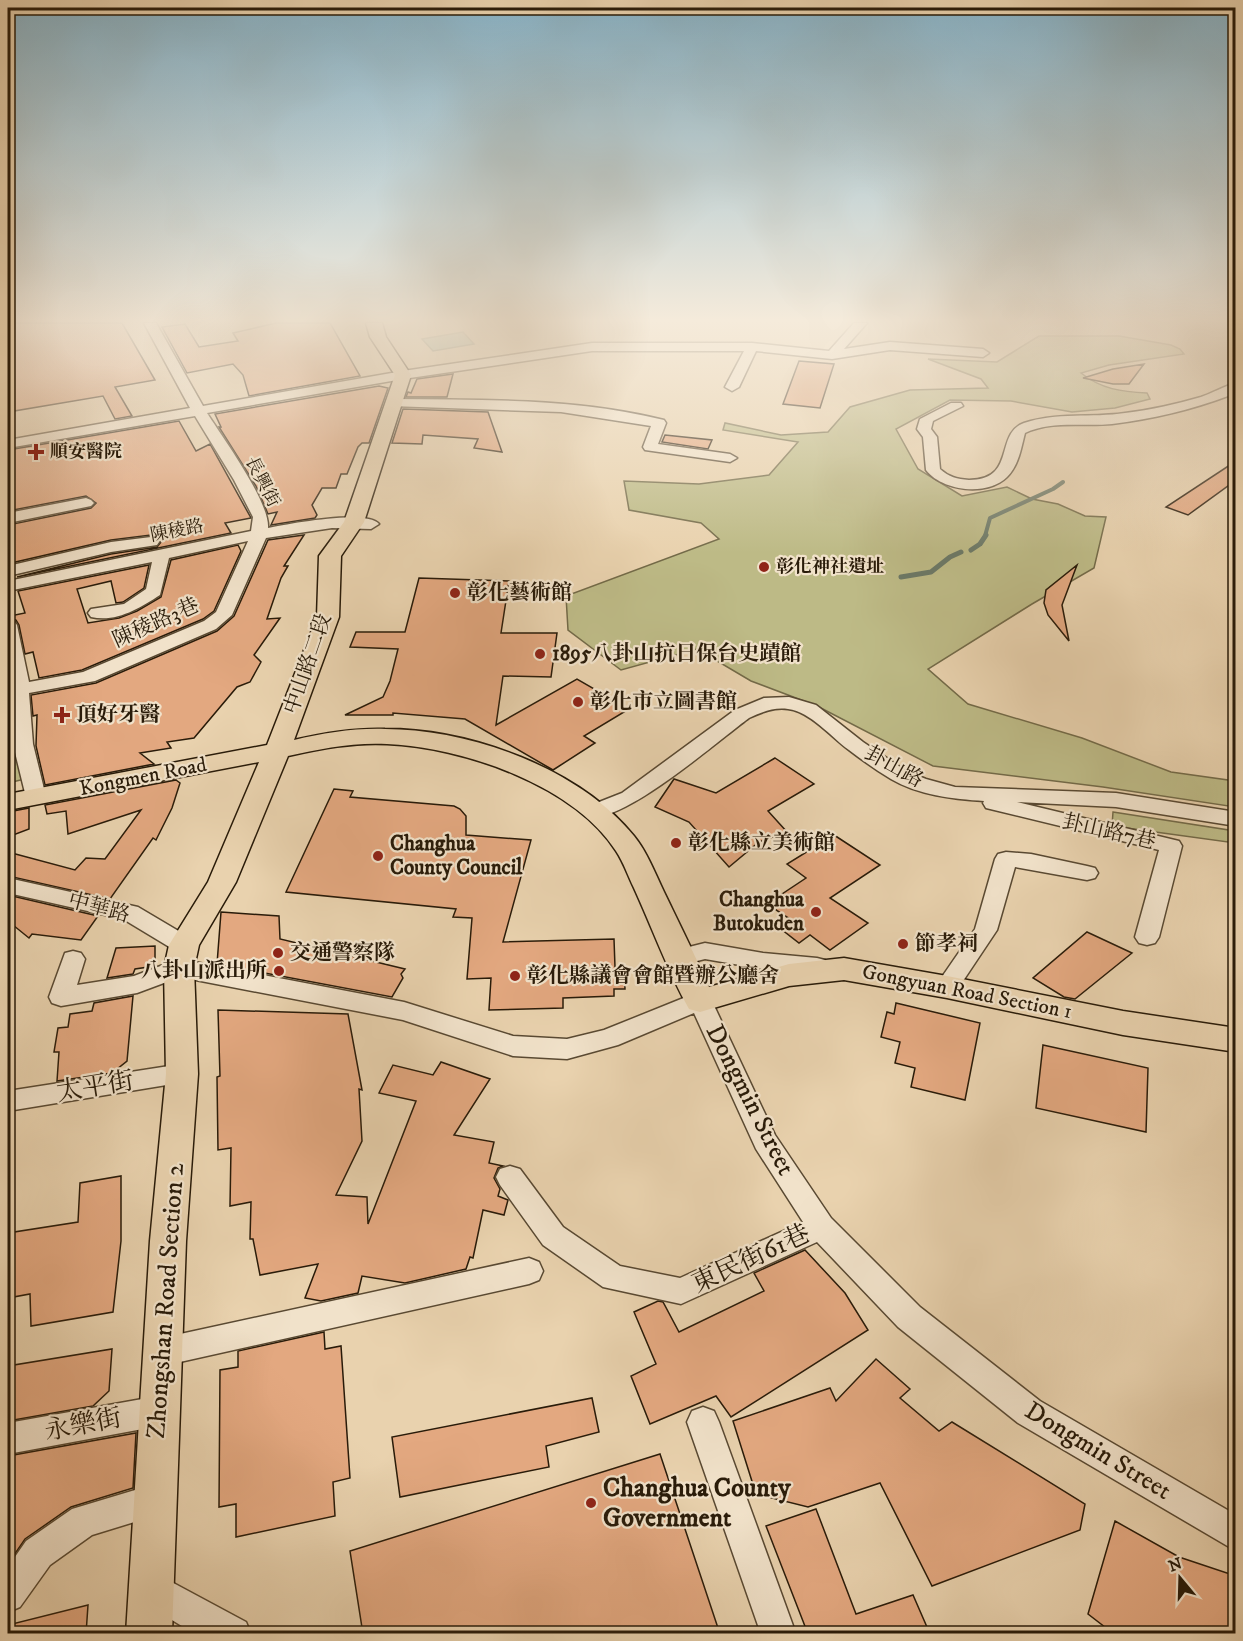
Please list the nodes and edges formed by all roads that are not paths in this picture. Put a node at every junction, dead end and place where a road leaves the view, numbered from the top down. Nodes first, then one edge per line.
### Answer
1 (193, 400) edge
2 (264, 400) edge
3 (397, 400) edge
4 (1198, 400) edge
5 (396, 403) junction
6 (957, 406) dead end
7 (199, 411) junction
8 (8, 444) edge
9 (729, 458) dead end
10 (87, 503) dead end
11 (8, 518) edge
12 (363, 523) junction
13 (259, 535) junction
14 (156, 548) junction
15 (8, 572) edge
16 (8, 586) edge
17 (97, 613) dead end
18 (8, 625) edge
19 (20, 689) junction
20 (278, 751) junction
21 (955, 793) junction
22 (36, 797) junction
23 (8, 802) edge
24 (596, 811) junction
25 (1236, 819) edge
26 (1087, 873) dead end
27 (8, 886) edge
28 (1147, 937) dead end
29 (181, 957) junction
30 (681, 957) junction
31 (73, 959) dead end
32 (844, 969) junction
33 (947, 987) junction
34 (700, 1001) junction
35 (1236, 1040) edge
36 (182, 1074) junction
37 (8, 1101) edge
38 (510, 1177) dead end
39 (820, 1227) junction
40 (529, 1271) dead end
41 (162, 1352) junction
42 (159, 1411) junction
43 (703, 1422) dead end
44 (8, 1439) edge
45 (155, 1500) junction
46 (1236, 1534) edge
47 (151, 1588) junction
48 (8, 1594) edge
49 (149, 1634) edge
50 (234, 1634) edge
51 (779, 1634) edge

1 - 7 street, 長興街
2 - 7 street
3 - 5 main road, 中山路二段
4 - 6 street
5 - 9 street
5 - 12 main road, 中山路二段
7 - 8 street
7 - 13 street, 長興街
10 - 11 street
12 - 13 street, 陳稜路
12 - 20 main road, 中山路二段
13 - 14 street, 陳稜路
13 - 19 street, 陳稜路3巷
14 - 15 street
14 - 16 street, 陳稜路
14 - 17 street
18 - 19 street
19 - 22 street
20 - 22 main road, Kongmen Road
20 - 24 main road, Dongmin Street
20 - 29 main road, 中山路二段
21 - 24 street, 卦山路
21 - 25 street, 卦山路
21 - 28 street, 卦山路7巷
22 - 23 main road, Kongmen Road
24 - 30 main road, Dongmin Street
26 - 33 street
27 - 29 street, 中華路
29 - 31 street
29 - 34 street
29 - 36 main road, Zhongshan Road Section 2
30 - 32 street
30 - 34 main road, Dongmin Street
32 - 33 main road, Gongyuan Road Section 1
32 - 34 main road, Gongyuan Road Section 1
33 - 35 main road, Gongyuan Road Section 1
34 - 39 street, Dongmin Street
36 - 37 street, 太平街
36 - 41 main road, Zhongshan Road Section 2
38 - 39 street, 東民街61巷
39 - 46 street, Dongmin Street
40 - 41 street
41 - 42 main road, Zhongshan Road Section 2
42 - 44 street, 永樂街
42 - 45 main road, Zhongshan Road Section 2
43 - 51 street
45 - 47 main road, Zhongshan Road Section 2
45 - 48 street
47 - 49 main road, Zhongshan Road Section 2
47 - 50 street

